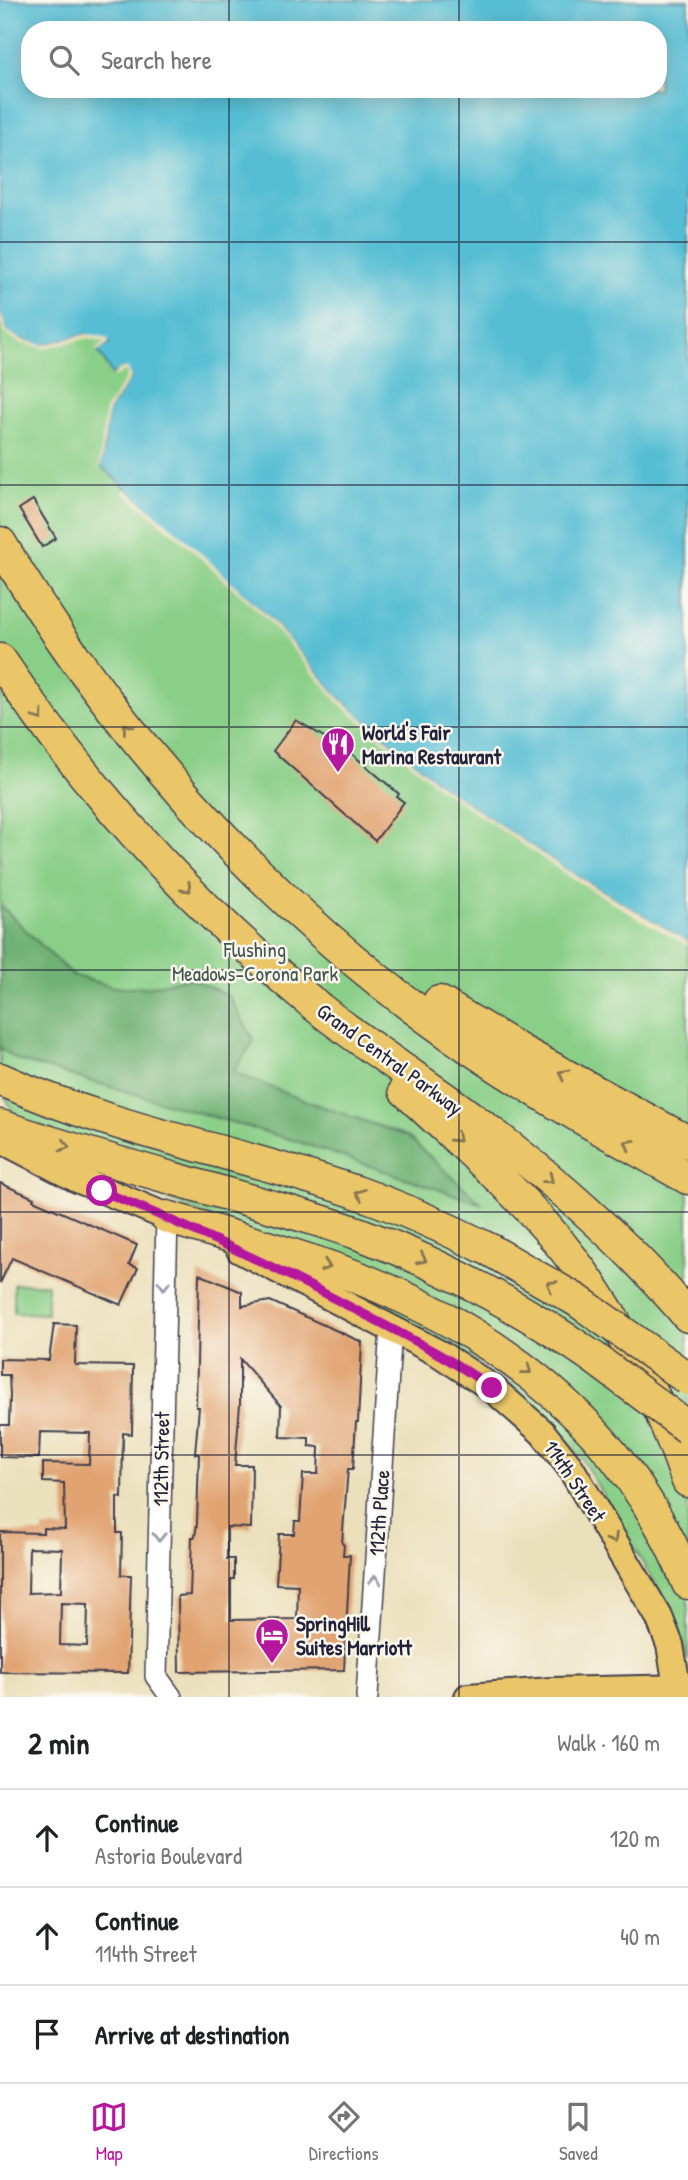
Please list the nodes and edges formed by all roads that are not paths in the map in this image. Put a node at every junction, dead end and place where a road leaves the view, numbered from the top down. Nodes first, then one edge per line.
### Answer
1 (0, 543) edge
2 (0, 660) edge
3 (171, 780) junction
4 (317, 1007) junction
5 (0, 1079) edge
6 (0, 1126) edge
7 (0, 1139) edge
8 (688, 1142) edge
9 (688, 1178) edge
10 (167, 1217) junction
11 (688, 1316) edge
12 (391, 1328) junction
13 (688, 1379) edge
14 (688, 1428) edge
15 (688, 1480) edge
16 (688, 1584) edge
17 (681, 1691) edge
18 (171, 1697) edge
19 (367, 1697) edge
20 (468, 1697) edge

3 -> 1 highway
2 -> 4 highway, Grand Central Parkway
8 -> 3 highway
9 -> 3 highway
4 -> 11 highway, Grand Central Parkway
4 -> 15 highway
13 -> 5 highway, bridge
6 -> 14 highway, bridge
7 - 10 main road, 114th Street
10 - 12 main road, 114th Street
10 -> 16 highway
10 -> 18 street, 112th Street
12 -> 17 main road, 114th Street
19 -> 12 street, 112th Place
17 - 20 main road

